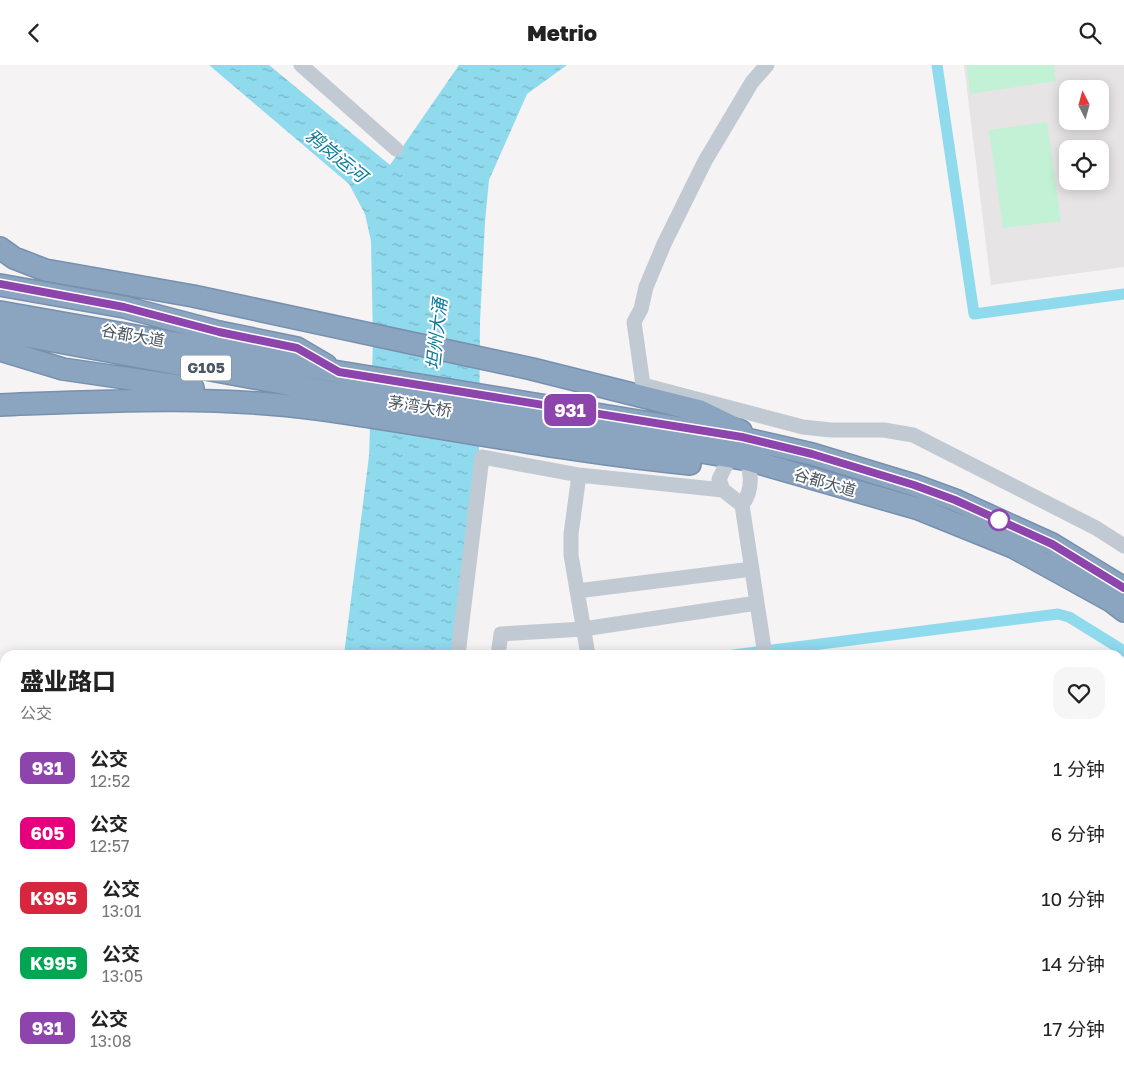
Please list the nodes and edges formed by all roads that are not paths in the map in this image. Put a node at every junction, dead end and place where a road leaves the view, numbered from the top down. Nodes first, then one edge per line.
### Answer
1 (301, 65) edge
2 (767, 65) edge
3 (396, 149) dead end
4 (0, 248) edge
5 (0, 285) edge
6 (0, 291) edge
7 (32, 291) junction
8 (0, 312) edge
9 (0, 331) edge
10 (76, 334) junction
11 (0, 350) edge
12 (31, 359) junction
13 (0, 367) edge
14 (339, 372) junction
15 (336, 393) junction
16 (0, 405) edge
17 (505, 409) junction
18 (742, 437) junction
19 (768, 444) junction
20 (732, 457) junction
21 (579, 475) junction
22 (723, 490) junction
23 (742, 505) junction
24 (1124, 545) edge
25 (752, 569) junction
26 (1124, 588) edge
27 (577, 591) junction
28 (757, 603) junction
29 (1124, 611) edge
30 (583, 629) junction
31 (459, 650) edge
32 (499, 650) edge
33 (587, 650) edge
34 (764, 650) edge

1 - 3 street
2 - 24 street
4 - 19 highway
5 - 7 highway
6 - 7 highway
7 - 14 highway
8 - 10 highway, G105
9 - 10 highway, G105
10 - 14 highway, 谷都大道 / G105
10 - 15 highway, 谷都大道 / G105
11 - 12 highway
12 - 13 highway
12 - 15 highway
14 - 17 highway, 茅湾大桥 / G105
15 - 17 highway, 茅湾大桥 / G105
16 - 20 highway
17 - 18 highway, 谷都大道 / G105
17 - 20 highway, 谷都大道 / G105
18 - 19 highway, 谷都大道 / G105
18 - 20 street
19 - 26 highway, 谷都大道 / G105
20 - 22 street
20 - 23 street
20 - 29 highway, 谷都大道 / G105
21 - 22 street
21 - 27 street
21 - 31 street
22 - 23 street
23 - 25 street
25 - 27 street
25 - 28 street
27 - 30 street
28 - 30 street
28 - 34 street
30 - 32 street
30 - 33 street

